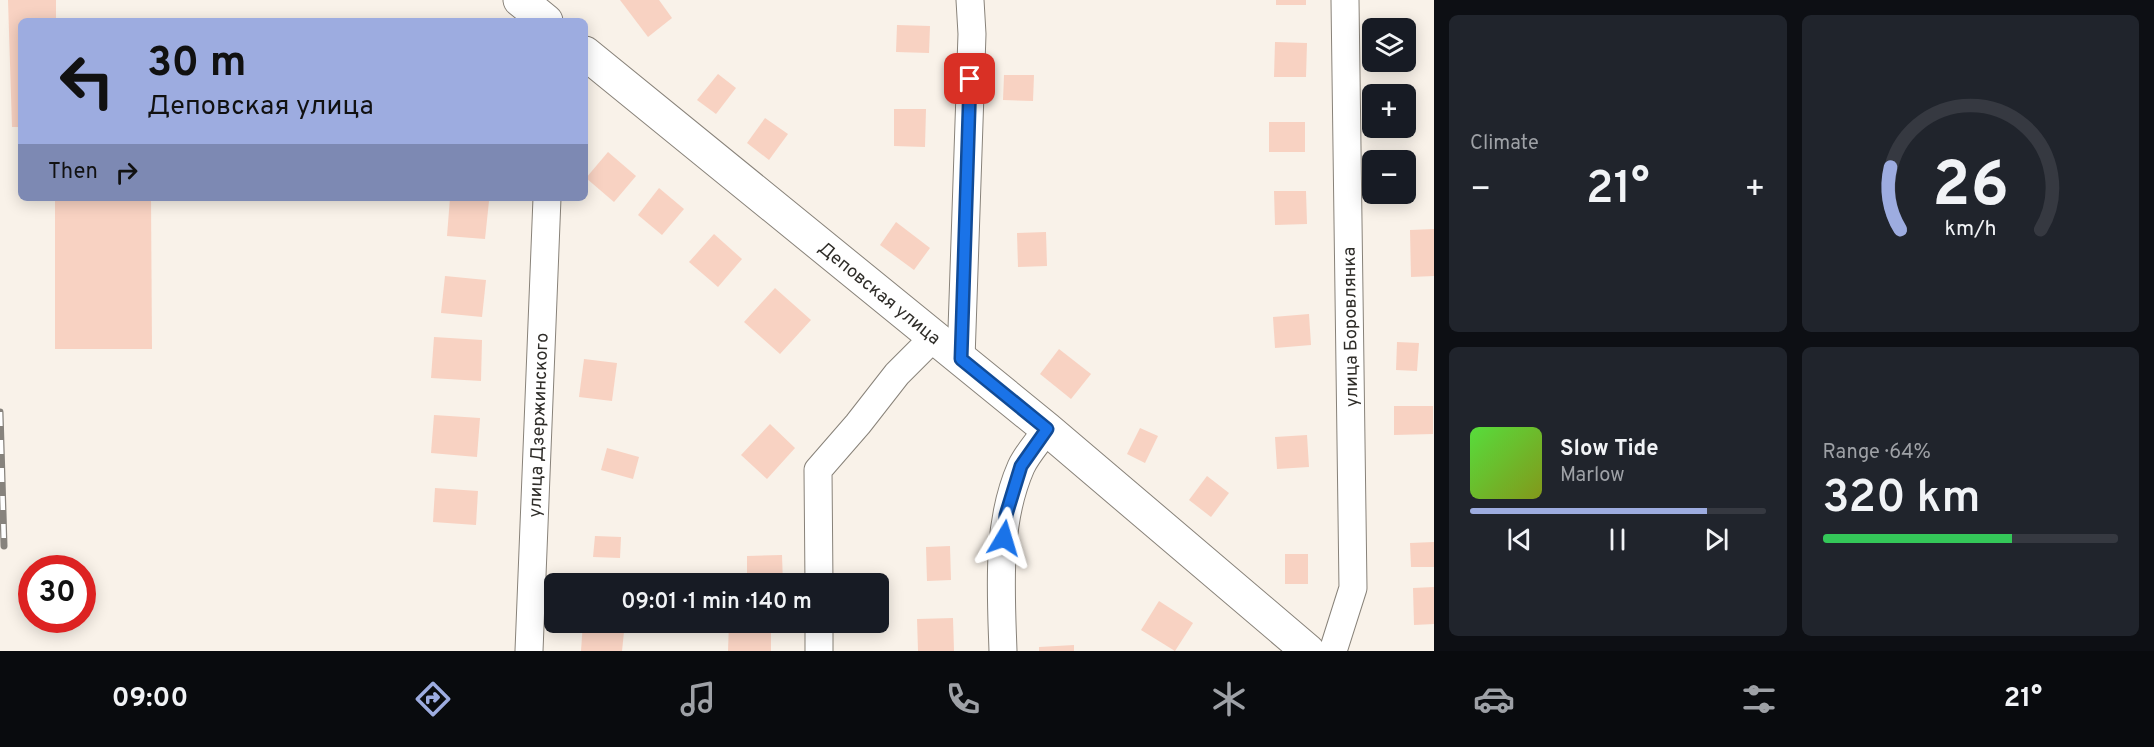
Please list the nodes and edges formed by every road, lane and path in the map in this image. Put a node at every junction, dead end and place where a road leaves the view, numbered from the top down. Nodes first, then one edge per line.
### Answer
1 (520, 0) edge
2 (550, 0) edge
3 (970, 0) edge
4 (1345, 0) edge
5 (542, 18) edge
6 (553, 18) edge
7 (588, 55) edge
8 (547, 201) edge
9 (934, 337) junction
10 (961, 359) junction
11 (1047, 429) junction
12 (819, 573) edge
13 (819, 633) edge
14 (529, 651) edge
15 (819, 651) edge
16 (1003, 651) edge
17 (1308, 651) edge
18 (1333, 651) edge

1 - 5 street
2 - 6 street
3 - 10 street
4 - 18 street, улица Боровлянка
7 - 9 street, Деповская улица
8 - 14 street, улица Дзержинского
9 - 10 street, Деповская улица
9 - 12 street
10 - 11 street, Деповская улица
11 - 16 street
11 - 17 street, Деповская улица
13 - 15 street

